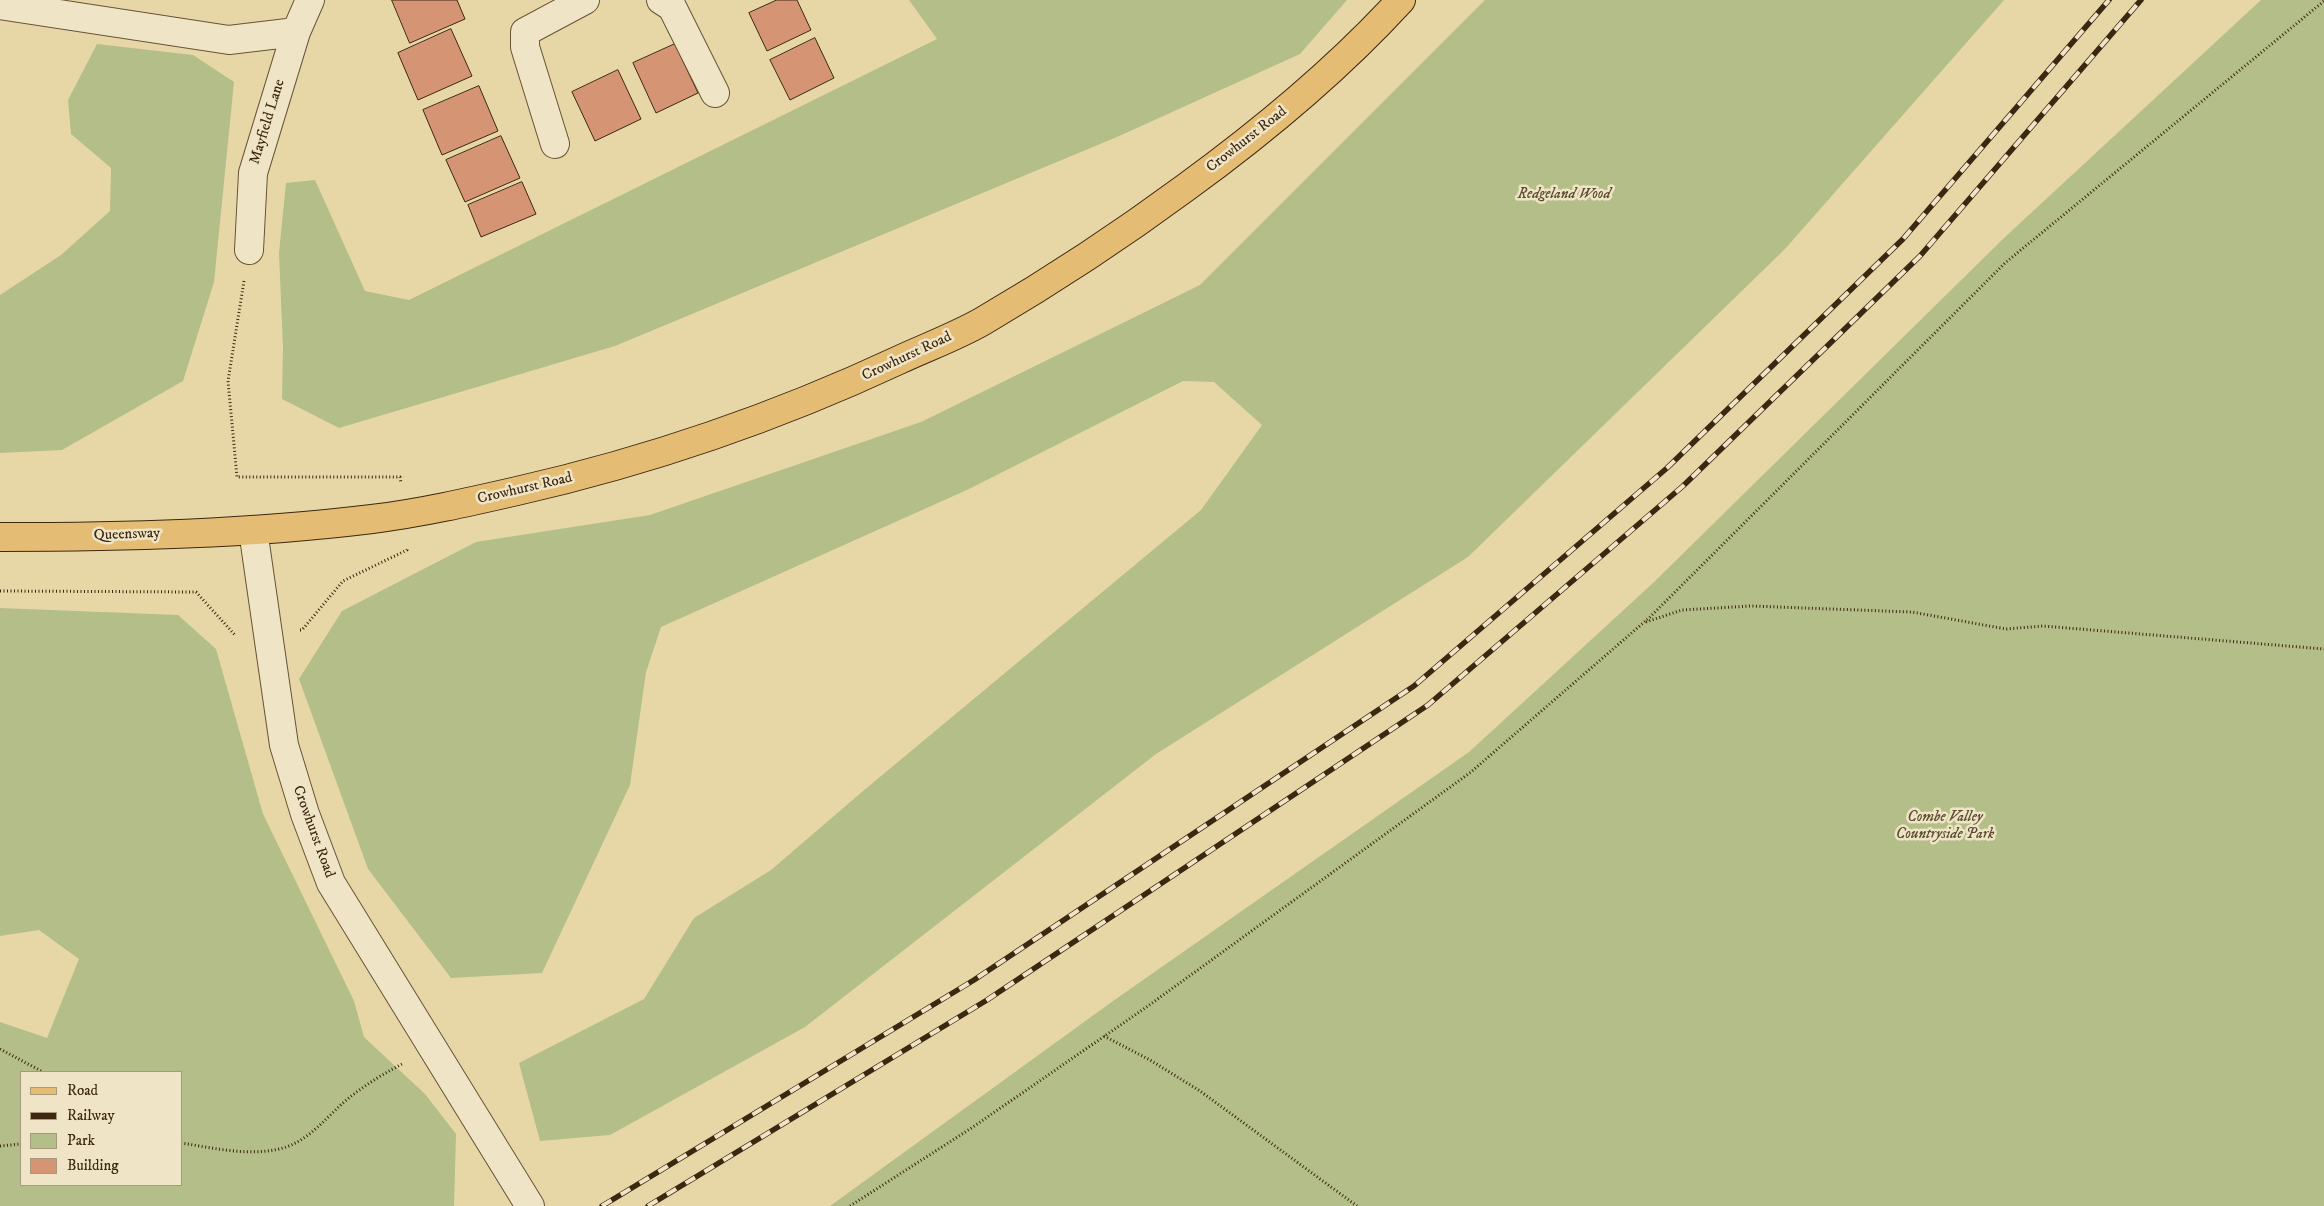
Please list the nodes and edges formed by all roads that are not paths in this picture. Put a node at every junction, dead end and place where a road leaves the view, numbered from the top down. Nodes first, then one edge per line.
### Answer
1 (310, 0) edge
2 (585, 0) edge
3 (661, 0) edge
4 (1401, 0) edge
5 (0, 5) edge
6 (296, 32) junction
7 (715, 93) dead end
8 (555, 144) dead end
9 (249, 250) dead end
10 (253, 530) junction
11 (0, 537) edge
12 (530, 1206) edge

1 - 6 street, Mayfield Lane
2 - 8 street
3 - 7 street
4 - 10 main road, Crowhurst Road
5 - 6 street
6 - 9 street, Mayfield Lane
10 - 11 main road, Queensway
10 - 12 street, Crowhurst Road

